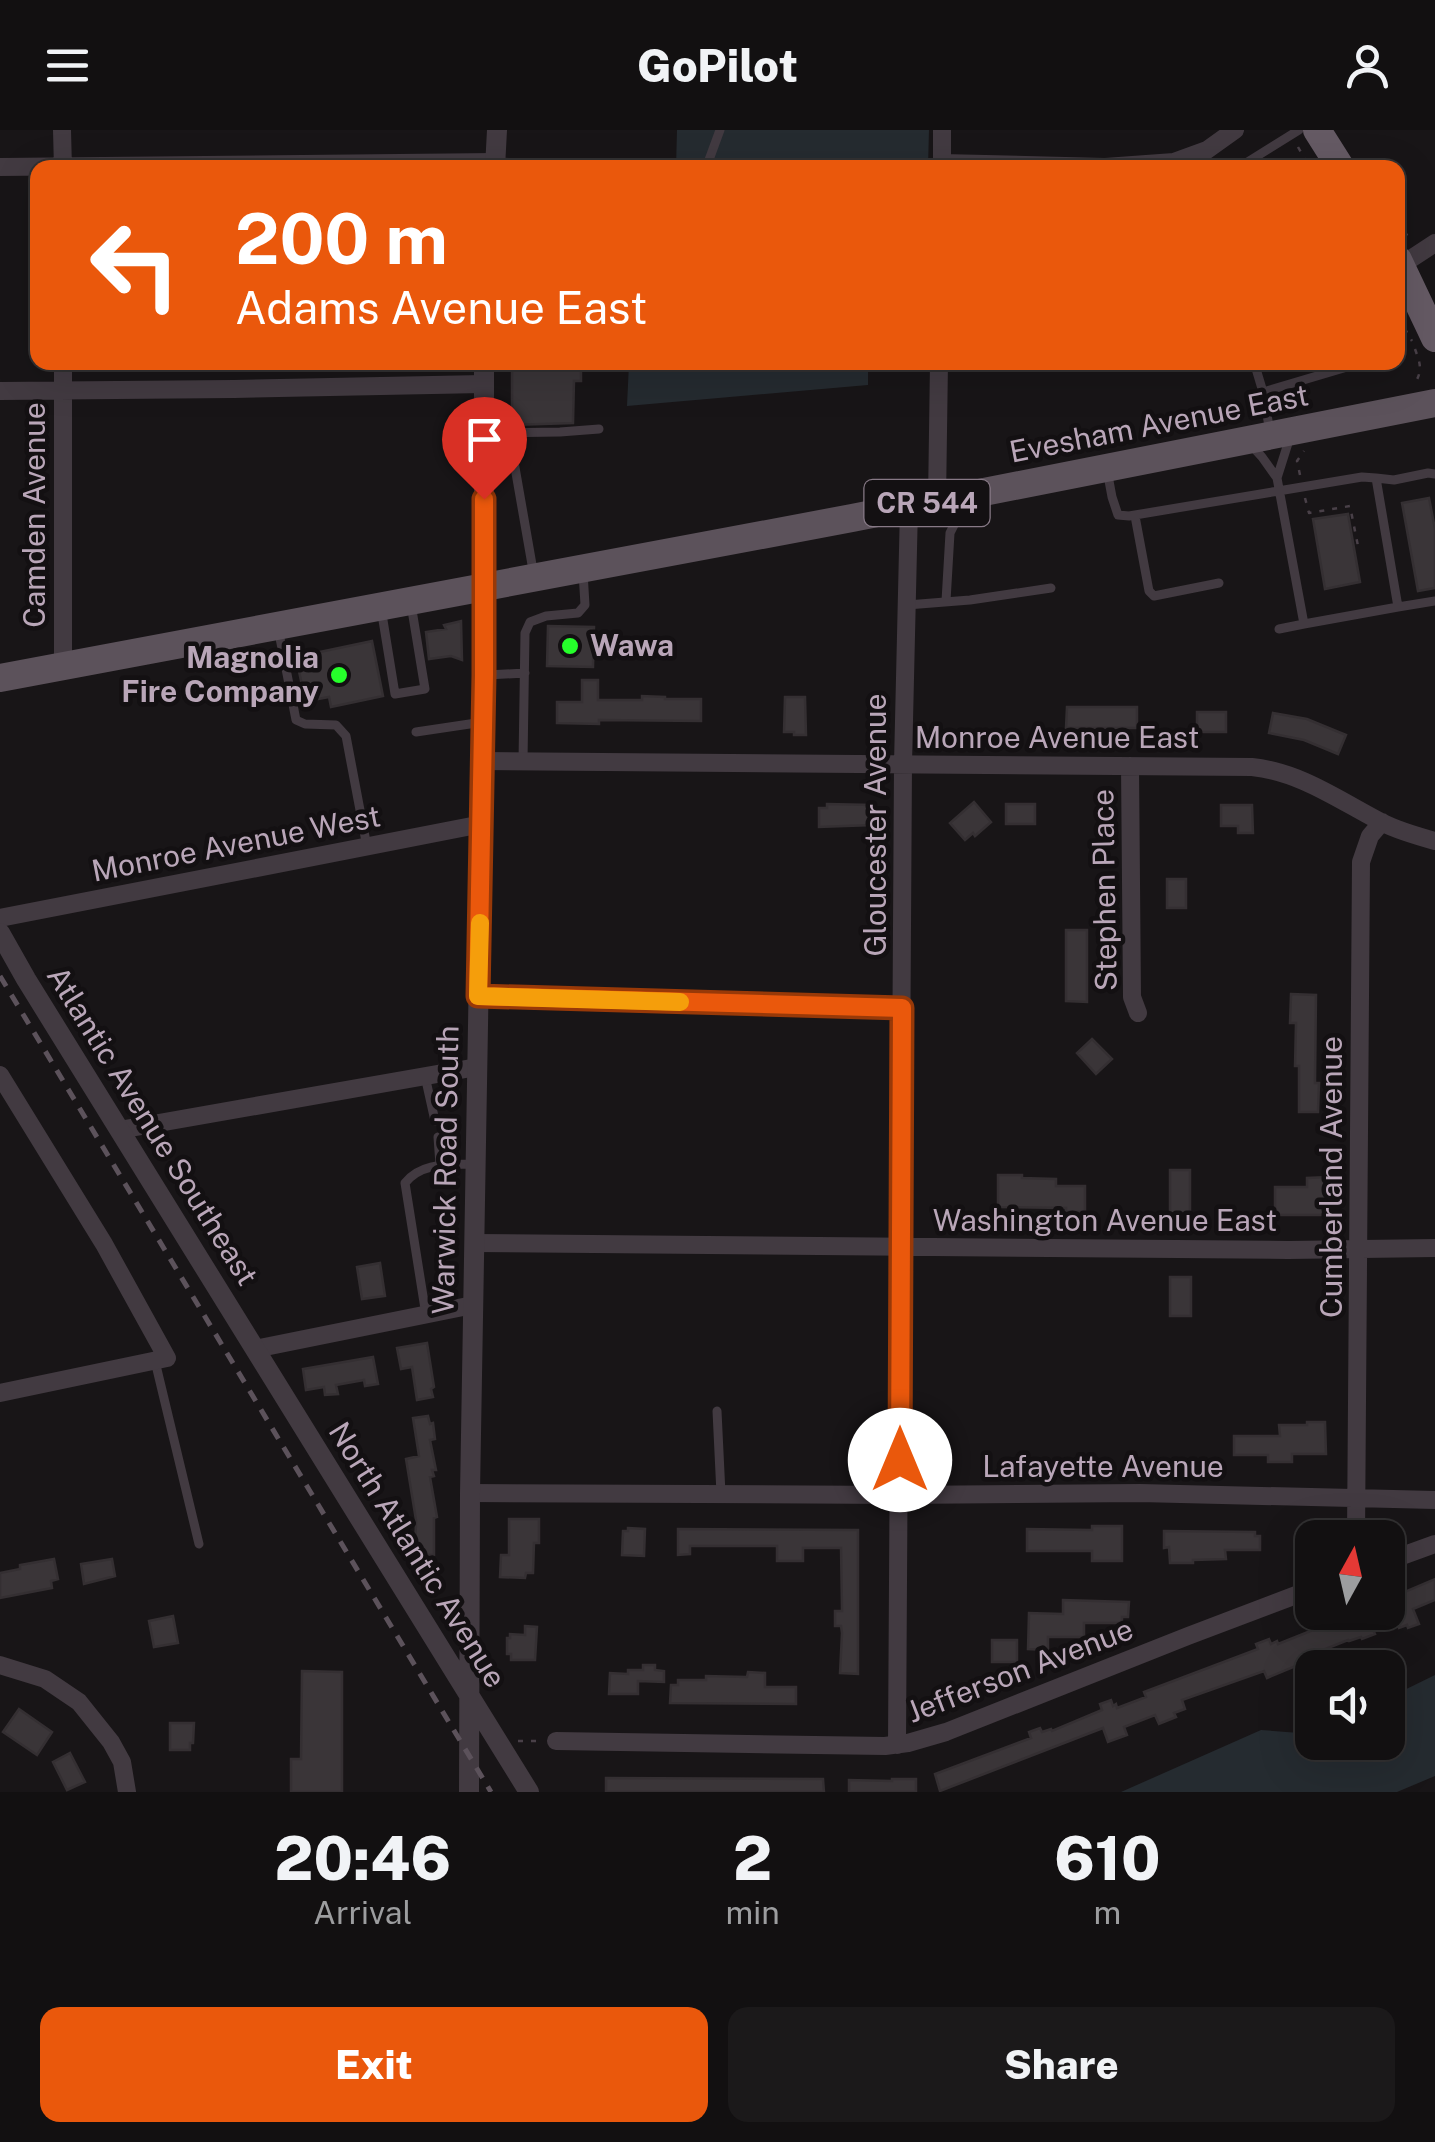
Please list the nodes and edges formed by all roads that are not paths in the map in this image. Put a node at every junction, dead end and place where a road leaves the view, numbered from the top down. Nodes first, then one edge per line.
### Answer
1 (62, 130) edge
2 (497, 130) edge
3 (720, 130) edge
4 (942, 130) edge
5 (1235, 130) edge
6 (1302, 132) edge
7 (62, 160) edge
8 (495, 160) edge
9 (709, 160) edge
10 (942, 160) edge
11 (1186, 160) edge
12 (1252, 160) edge
13 (1333, 160) edge
14 (0, 167) edge
15 (30, 167) edge
16 (1435, 244) edge
17 (1405, 260) edge
18 (1405, 276) edge
19 (1435, 338) edge
20 (63, 370) edge
21 (940, 370) edge
22 (1256, 370) edge
23 (1337, 370) edge
24 (483, 373) edge
25 (0, 390) edge
26 (63, 390) junction
27 (1263, 392) junction
28 (1430, 404) edge
29 (599, 429) dead end
30 (1278, 439) junction
31 (484, 443) junction
32 (1106, 468) junction
33 (1435, 474) edge
34 (1277, 478) junction
35 (1376, 478) junction
36 (1279, 492) junction
37 (948, 499) junction
38 (909, 507) junction
39 (1135, 516) junction
40 (583, 567) junction
41 (534, 576) junction
42 (1219, 583) dead end
43 (483, 586) junction
44 (1051, 588) dead end
45 (410, 600) junction
46 (946, 602) junction
47 (1435, 602) edge
48 (906, 604) junction
49 (381, 605) junction
50 (1398, 607) junction
51 (1304, 624) junction
52 (278, 625) junction
53 (1279, 629) dead end
54 (62, 667) junction
55 (525, 673) junction
56 (484, 675) junction
57 (0, 678) edge
58 (483, 722) junction
59 (416, 732) dead end
60 (482, 760) junction
61 (523, 761) junction
62 (903, 764) junction
63 (1130, 766) junction
64 (1382, 822) junction
65 (482, 824) junction
66 (1435, 841) edge
67 (367, 847) junction
68 (0, 918) edge
69 (0, 933) edge
70 (478, 996) junction
71 (902, 1008) junction
72 (1138, 1013) dead end
73 (477, 1067) junction
74 (0, 1075) edge
75 (425, 1076) junction
76 (435, 1121) dead end
77 (119, 1130) junction
78 (438, 1137) dead end
79 (476, 1164) junction
80 (440, 1165) junction
81 (474, 1242) junction
82 (901, 1247) junction
83 (1359, 1248) junction
84 (1435, 1248) edge
85 (473, 1305) junction
86 (426, 1315) junction
87 (255, 1349) junction
88 (161, 1360) junction
89 (0, 1393) edge
90 (717, 1411) dead end
91 (470, 1493) junction
92 (720, 1494) junction
93 (900, 1495) junction
94 (1357, 1498) junction
95 (1435, 1500) edge
96 (1356, 1520) edge
97 (200, 1544) dead end
98 (1435, 1544) edge
99 (1405, 1555) edge
100 (1295, 1596) edge
101 (0, 1666) edge
102 (469, 1696) junction
103 (556, 1741) road end
104 (897, 1745) junction
105 (126, 1792) edge
106 (469, 1792) edge
107 (528, 1792) edge

1 - 7 street
2 - 8 street
3 - 9 lane
4 - 10 street
5 - 11 street
6 - 12 lane
6 - 13 highway
14 - 15 street
16 - 17 street
18 - 19 highway
20 - 26 street, Camden Avenue
21 - 37 street
22 - 27 lane
23 - 27 lane
24 - 26 street
24 - 31 street, Warwick Road South
25 - 26 street
26 - 54 street, Camden Avenue
27 - 30 lane
28 - 30 main road, Evesham Avenue East / CR 544
29 - 31 lane
30 - 32 main road, Evesham Avenue East / CR 544
30 - 34 lane
30 - 34 lane
31 - 41 lane
31 - 43 street, Warwick Road South
32 - 37 main road, Evesham Avenue East / CR 544
32 - 39 lane
33 - 35 lane
34 - 36 lane
35 - 36 lane
35 - 50 lane
36 - 39 lane
36 - 51 lane
37 - 38 main road, Evesham Avenue East / CR 544
37 - 46 lane
38 - 40 main road, Evesham Avenue East / CR 544
38 - 48 street, Gloucester Avenue
39 - 42 lane
40 - 41 main road, Evesham Avenue East / CR 544
40 - 55 lane
41 - 43 main road, Evesham Avenue East / CR 544
43 - 45 main road, CR 544
43 - 56 street, Warwick Road South
44 - 46 lane
45 - 49 main road, CR 544
45 - 49 lane
46 - 48 lane
47 - 50 lane
48 - 62 street, Gloucester Avenue
49 - 52 main road, CR 544
50 - 51 lane
51 - 53 lane
52 - 54 main road, CR 544
52 - 67 lane
54 - 57 main road, CR 544
55 - 56 lane
55 - 61 lane
56 - 58 street, Warwick Road South
58 - 59 lane
58 - 60 street, Warwick Road South
60 - 61 street, Monroe Avenue East
60 - 65 street, Warwick Road South
61 - 62 street, Monroe Avenue East
62 - 63 street, Monroe Avenue East
62 - 71 street, Gloucester Avenue
63 - 64 street, Monroe Avenue East
63 - 72 street, Stephen Place
64 - 66 street, Monroe Avenue East
64 - 83 street, Cumberland Avenue
65 - 67 street, Monroe Avenue West
65 - 70 street, Warwick Road South
67 - 68 street, Monroe Avenue West
69 - 77 street, Atlantic Avenue Southeast
70 - 71 street
70 - 73 street, Warwick Road South
71 - 82 street, Gloucester Avenue
73 - 75 street
73 - 79 street, Warwick Road South
74 - 88 street
75 - 76 lane
75 - 77 street
77 - 87 street, Atlantic Avenue Southeast
78 - 80 lane
79 - 80 lane
79 - 81 street, Warwick Road South
80 - 86 lane
81 - 82 street, Washington Avenue East
81 - 85 street, Warwick Road South
82 - 83 street, Washington Avenue East
82 - 93 street, Gloucester Avenue
83 - 84 street, Washington Avenue East
83 - 94 street, Cumberland Avenue
85 - 86 street
85 - 91 street, Warwick Road South
86 - 87 street
87 - 102 street, North Atlantic Avenue
88 - 89 street
88 - 97 lane
90 - 92 lane
91 - 92 street, Lafayette Avenue
91 - 102 street, Warwick Road South
92 - 93 street, Lafayette Avenue
93 - 94 street, Lafayette Avenue
93 - 104 street, Gloucester Avenue
94 - 95 street, Lafayette Avenue
94 - 96 street, Cumberland Avenue
98 - 99 street
100 - 104 street, Jefferson Avenue
101 - 105 street
102 - 106 street, Warwick Road South
102 - 107 street, North Atlantic Avenue
103 - 104 street, Jefferson Avenue

